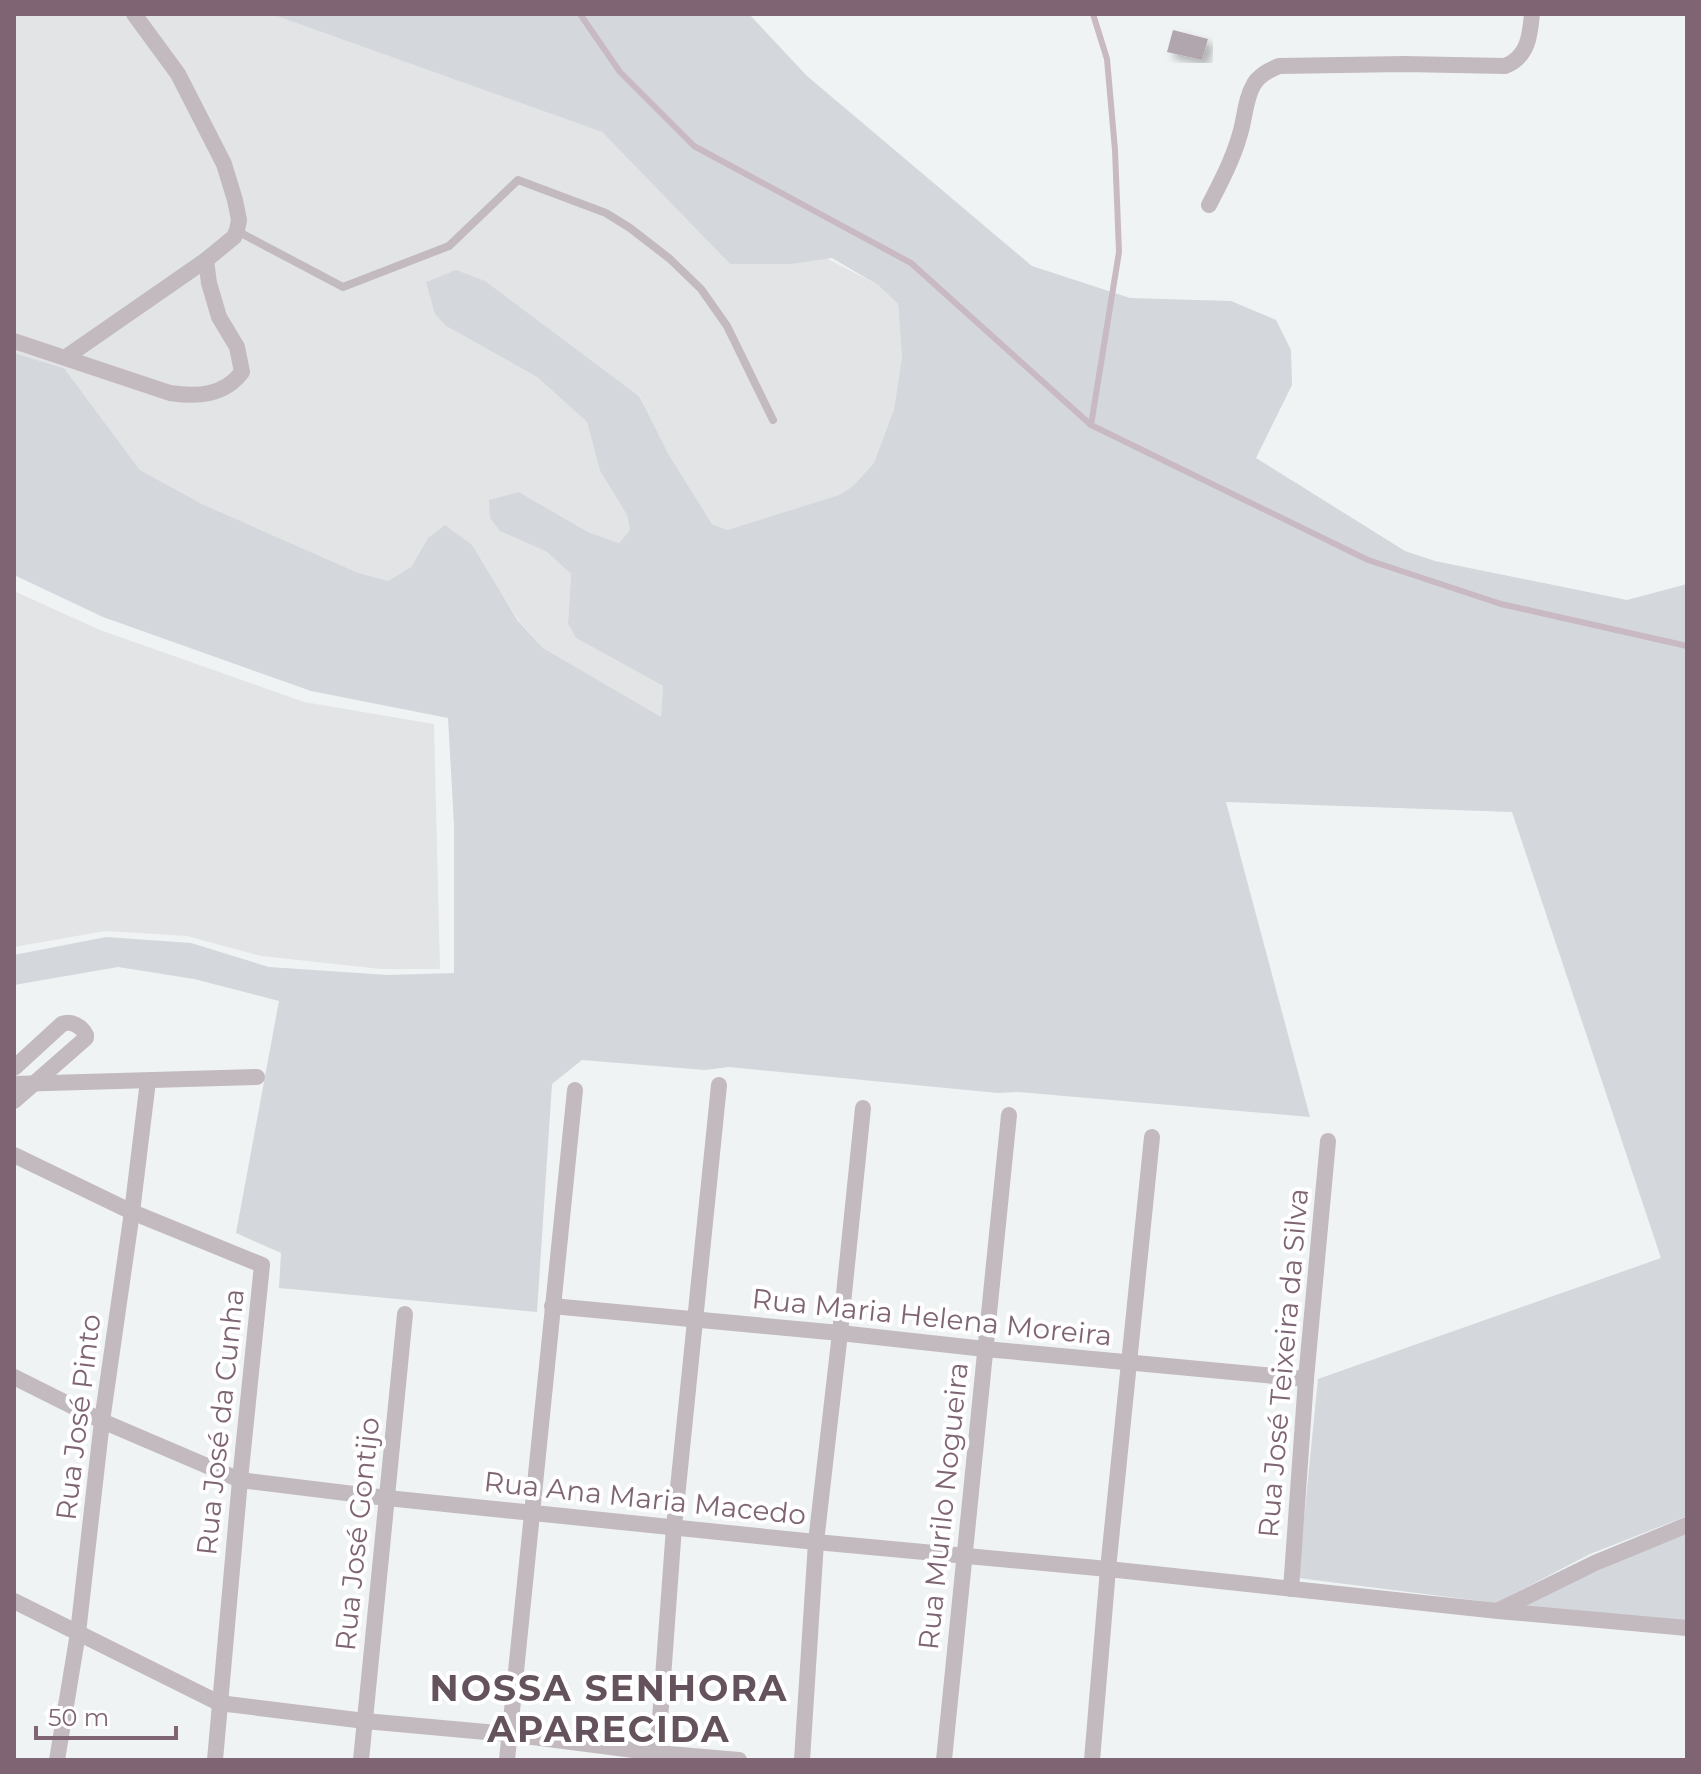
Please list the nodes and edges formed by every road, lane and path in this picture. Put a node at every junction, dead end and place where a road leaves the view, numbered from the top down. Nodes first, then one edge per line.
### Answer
1 (134, 14) edge
2 (1532, 14) edge
3 (1209, 205) dead end
4 (237, 230) junction
5 (206, 260) junction
6 (14, 341) edge
7 (66, 357) junction
8 (773, 420) dead end
9 (14, 1068) edge
10 (257, 1077) dead end
11 (148, 1081) junction
12 (14, 1084) edge
13 (33, 1085) junction
14 (719, 1085) dead end
15 (575, 1090) dead end
16 (14, 1101) edge
17 (863, 1108) dead end
18 (1009, 1115) dead end
19 (1152, 1137) dead end
20 (1328, 1141) dead end
21 (14, 1155) edge
22 (132, 1212) junction
23 (552, 1306) junction
24 (405, 1314) dead end
25 (695, 1320) junction
26 (840, 1333) junction
27 (985, 1349) junction
28 (1129, 1363) junction
29 (14, 1377) edge
30 (1306, 1379) junction
31 (102, 1421) junction
32 (240, 1480) junction
33 (387, 1498) junction
34 (531, 1512) junction
35 (1687, 1525) edge
36 (674, 1527) junction
37 (816, 1542) junction
38 (964, 1556) junction
39 (1108, 1569) junction
40 (1291, 1589) junction
41 (14, 1601) edge
42 (1498, 1611) junction
43 (1687, 1628) edge
44 (78, 1633) junction
45 (219, 1703) junction
46 (365, 1721) junction
47 (508, 1734) junction
48 (657, 1757) edge
49 (57, 1760) edge
50 (215, 1760) edge
51 (361, 1760) edge
52 (507, 1760) edge
53 (739, 1760) edge
54 (802, 1760) edge
55 (944, 1760) edge
56 (1092, 1760) edge

1 - 4 street
2 - 3 street
4 - 5 street
4 - 8 lane
5 - 7 street
5 - 7 street
6 - 7 street
9 - 13 street
10 - 11 street
11 - 13 street
11 - 22 street, Rua José Pinto
12 - 13 street
13 - 16 street
14 - 25 street
15 - 23 street
17 - 26 street
18 - 27 street, Rua Murilo Nogueira
19 - 28 street
20 - 30 street, Rua José Teixeira da Silva
21 - 22 street, Rua José da Cunha
22 - 31 street, Rua José Pinto
22 - 32 street, Rua José da Cunha
23 - 25 street, Rua Maria Helena Moreira
23 - 34 street
24 - 33 street, Rua José Gontijo
25 - 26 street, Rua Maria Helena Moreira
25 - 36 street
26 - 27 street, Rua Maria Helena Moreira
26 - 37 street
27 - 28 street, Rua Maria Helena Moreira
27 - 38 street, Rua Murilo Nogueira
28 - 30 street, Rua Maria Helena Moreira
28 - 39 street
29 - 31 street, Rua Ana Maria Macedo
30 - 40 street, Rua José Teixeira da Silva
31 - 32 street, Rua Ana Maria Macedo
31 - 44 street, Rua José Pinto
32 - 33 street, Rua Ana Maria Macedo
32 - 45 street, Rua José da Cunha
33 - 34 street, Rua Ana Maria Macedo
33 - 46 street, Rua José Gontijo
34 - 36 street, Rua Ana Maria Macedo
34 - 47 street
35 - 42 street
36 - 37 street, Rua Ana Maria Macedo
36 - 48 street
37 - 38 street, Rua Ana Maria Macedo
37 - 54 street
38 - 39 street, Rua Ana Maria Macedo
38 - 55 street, Rua Murilo Nogueira
39 - 40 street, Rua Ana Maria Macedo
39 - 56 street
40 - 42 street, Rua Ana Maria Macedo
41 - 44 street
42 - 43 street, Rua Ana Maria Macedo
44 - 45 street
44 - 49 street, Rua José Pinto
45 - 46 street
45 - 50 street, Rua José da Cunha
46 - 47 street
46 - 51 street, Rua José Gontijo
47 - 48 street
47 - 52 street
48 - 53 street

